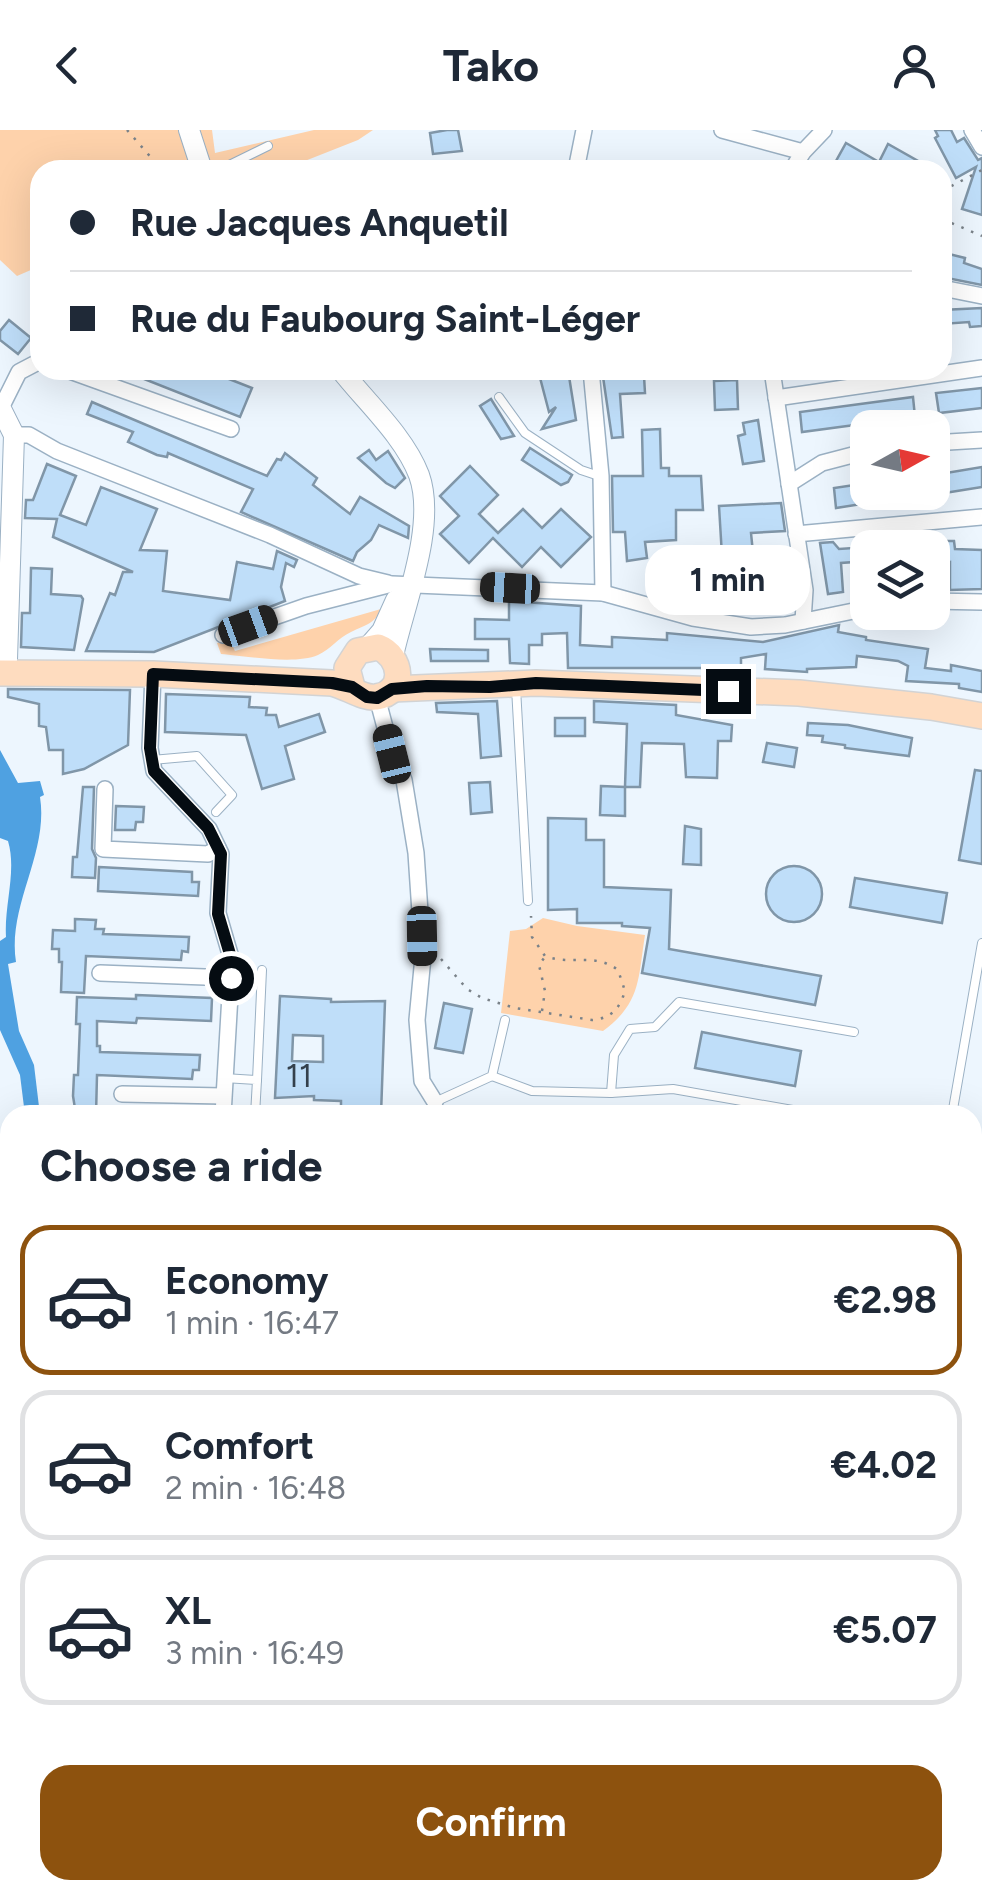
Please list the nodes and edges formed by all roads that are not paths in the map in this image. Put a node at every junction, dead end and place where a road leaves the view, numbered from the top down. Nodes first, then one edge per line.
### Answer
1 (189, 130) edge
2 (584, 130) edge
3 (722, 130) edge
4 (824, 130) edge
5 (972, 130) edge
6 (268, 146) dead end
7 (982, 147) edge
8 (803, 152) junction
9 (199, 160) edge
10 (239, 160) edge
11 (578, 160) edge
12 (798, 160) edge
13 (952, 290) edge
14 (982, 296) edge
15 (30, 366) edge
16 (982, 368) edge
17 (952, 372) edge
18 (94, 380) edge
19 (349, 380) edge
20 (592, 380) edge
21 (773, 380) edge
22 (890, 380) edge
23 (499, 397) dead end
24 (776, 398) junction
25 (0, 408) edge
26 (231, 429) dead end
27 (14, 435) junction
28 (982, 440) edge
29 (950, 442) edge
30 (850, 456) edge
31 (602, 476) junction
32 (789, 484) junction
33 (982, 517) edge
34 (796, 534) junction
35 (401, 584) junction
36 (603, 594) junction
37 (950, 601) edge
38 (982, 602) edge
39 (850, 612) edge
40 (803, 621) junction
41 (223, 634) dead end
42 (377, 656) junction
43 (4, 666) edge
44 (153, 674) junction
45 (516, 684) junction
46 (352, 687) junction
47 (384, 693) junction
48 (982, 716) edge
49 (152, 760) junction
50 (105, 789) dead end
51 (216, 812) dead end
52 (218, 848) junction
53 (528, 902) dead end
54 (982, 943) edge
55 (262, 970) dead end
56 (100, 973) dead end
57 (231, 978) junction
58 (970, 1009) junction
59 (982, 1011) edge
60 (505, 1020) dead end
61 (854, 1032) dead end
62 (492, 1076) junction
63 (224, 1078) junction
64 (257, 1080) junction
65 (611, 1093) junction
66 (122, 1094) dead end
67 (223, 1096) junction
68 (223, 1105) edge
69 (256, 1105) edge
70 (431, 1105) edge
71 (439, 1105) edge
72 (767, 1105) edge
73 (954, 1105) edge

1 - 9 street
2 - 11 street
3 - 8 street
4 - 8 street
5 - 7 street
6 - 10 lane
8 - 12 street
13 - 14 street
15 - 25 street
16 - 17 street
18 - 26 street
19 - 35 street
20 - 31 street
21 - 24 street
22 - 24 street
23 - 31 lane
24 - 32 street
25 - 27 street
27 - 35 street
27 - 43 street
28 - 29 street
30 - 32 street
31 - 36 street
32 - 34 street
33 - 34 street
34 - 40 street
35 - 36 street
35 - 41 street
35 - 42 street
36 - 40 street
37 - 38 street
39 - 40 street
42 - 43 main road
42 - 45 main road
42 - 46 main road
42 - 47 main road
43 - 44 main road
44 - 46 main road
44 - 49 street
45 - 47 main road
45 - 48 main road
45 - 53 lane
46 - 47 main road
47 - 70 street
49 - 51 lane
49 - 52 street
50 - 52 street
52 - 57 street
54 - 58 lane
55 - 64 lane
56 - 57 street
57 - 63 street
58 - 59 lane
58 - 73 lane
60 - 62 lane
61 - 65 lane
62 - 65 lane
62 - 71 lane
63 - 64 lane
63 - 67 street
64 - 69 lane
65 - 72 lane
66 - 67 street
67 - 68 street

